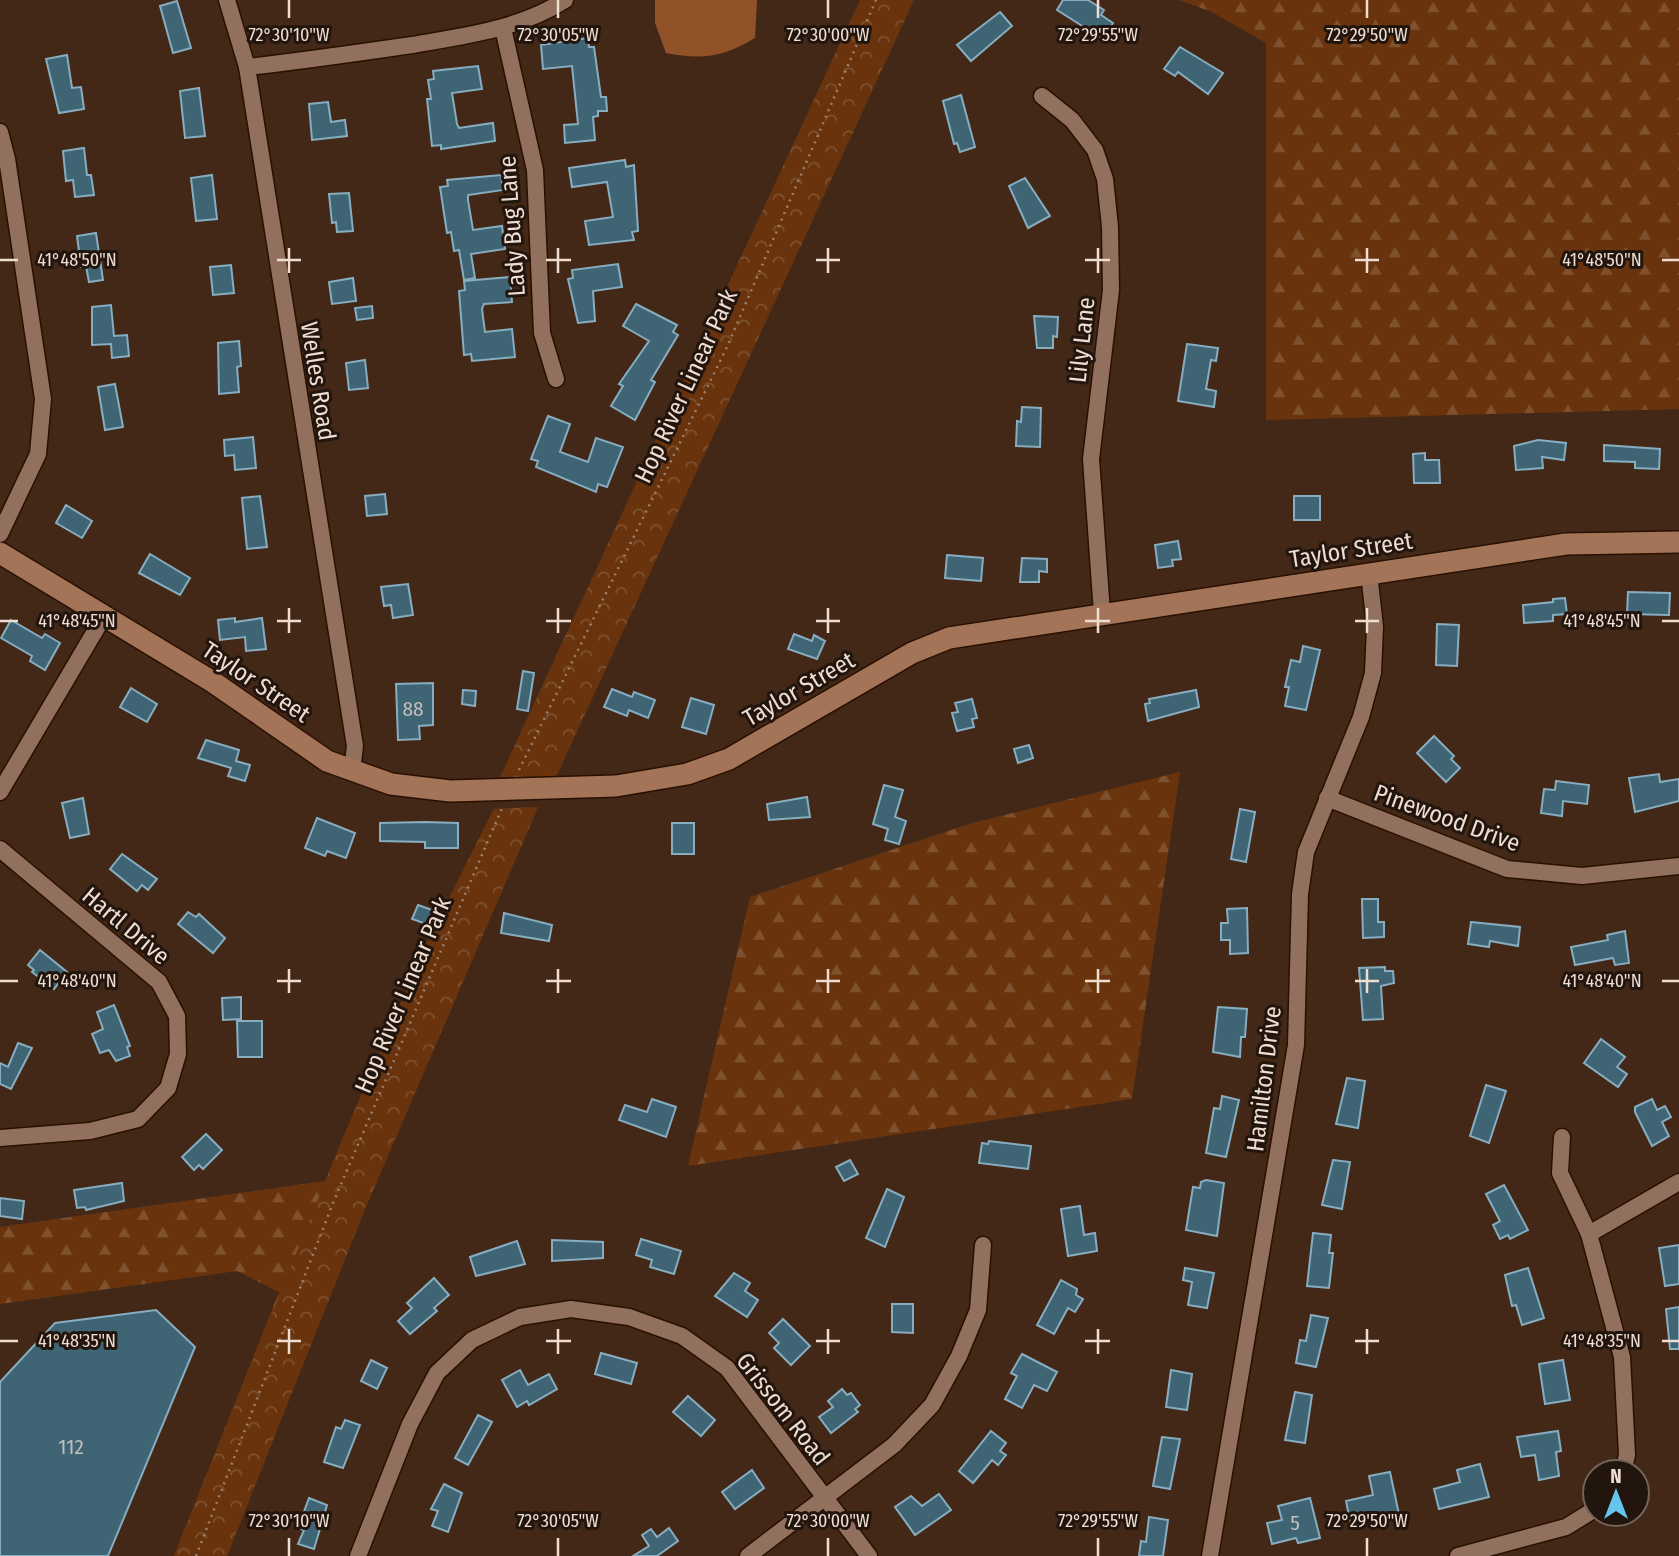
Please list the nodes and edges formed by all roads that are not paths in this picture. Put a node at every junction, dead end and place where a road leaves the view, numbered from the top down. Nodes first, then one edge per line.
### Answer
1 (228, 0) edge
2 (565, 0) edge
3 (503, 28) junction
4 (247, 67) junction
5 (1042, 96) dead end
6 (0, 131) edge
7 (556, 379) dead end
8 (0, 534) edge
9 (1679, 542) edge
10 (0, 554) edge
11 (1369, 573) junction
12 (1102, 613) junction
13 (104, 616) junction
14 (352, 771) junction
15 (0, 792) edge
16 (1327, 798) junction
17 (0, 849) edge
18 (1679, 866) edge
19 (0, 1138) edge
20 (1562, 1138) dead end
21 (1679, 1182) edge
22 (1589, 1234) junction
23 (983, 1245) dead end
24 (1626, 1458) edge
25 (824, 1498) junction
26 (1581, 1518) edge
27 (358, 1556) edge
28 (748, 1556) edge
29 (869, 1556) edge
30 (1210, 1556) edge
31 (1458, 1556) edge

1 - 4 street, Welles Road
2 - 3 street
3 - 4 street
3 - 7 street, Lady Bug Lane
4 - 14 street, Welles Road
5 - 12 street, Lily Lane
6 - 8 street
9 - 11 street, Taylor Street
10 - 13 street, Taylor Street
11 - 12 street, Taylor Street
11 - 16 street, Hamilton Drive
12 - 14 street, Taylor Street
13 - 14 street, Taylor Street
13 - 15 street
16 - 18 street, Pinewood Drive
16 - 30 street, Hamilton Drive
17 - 19 street, Hartl Drive
20 - 22 street
21 - 22 street
22 - 24 street
23 - 25 street
25 - 27 street, Grissom Road
25 - 28 street
25 - 29 street, Grissom Road
26 - 31 street

